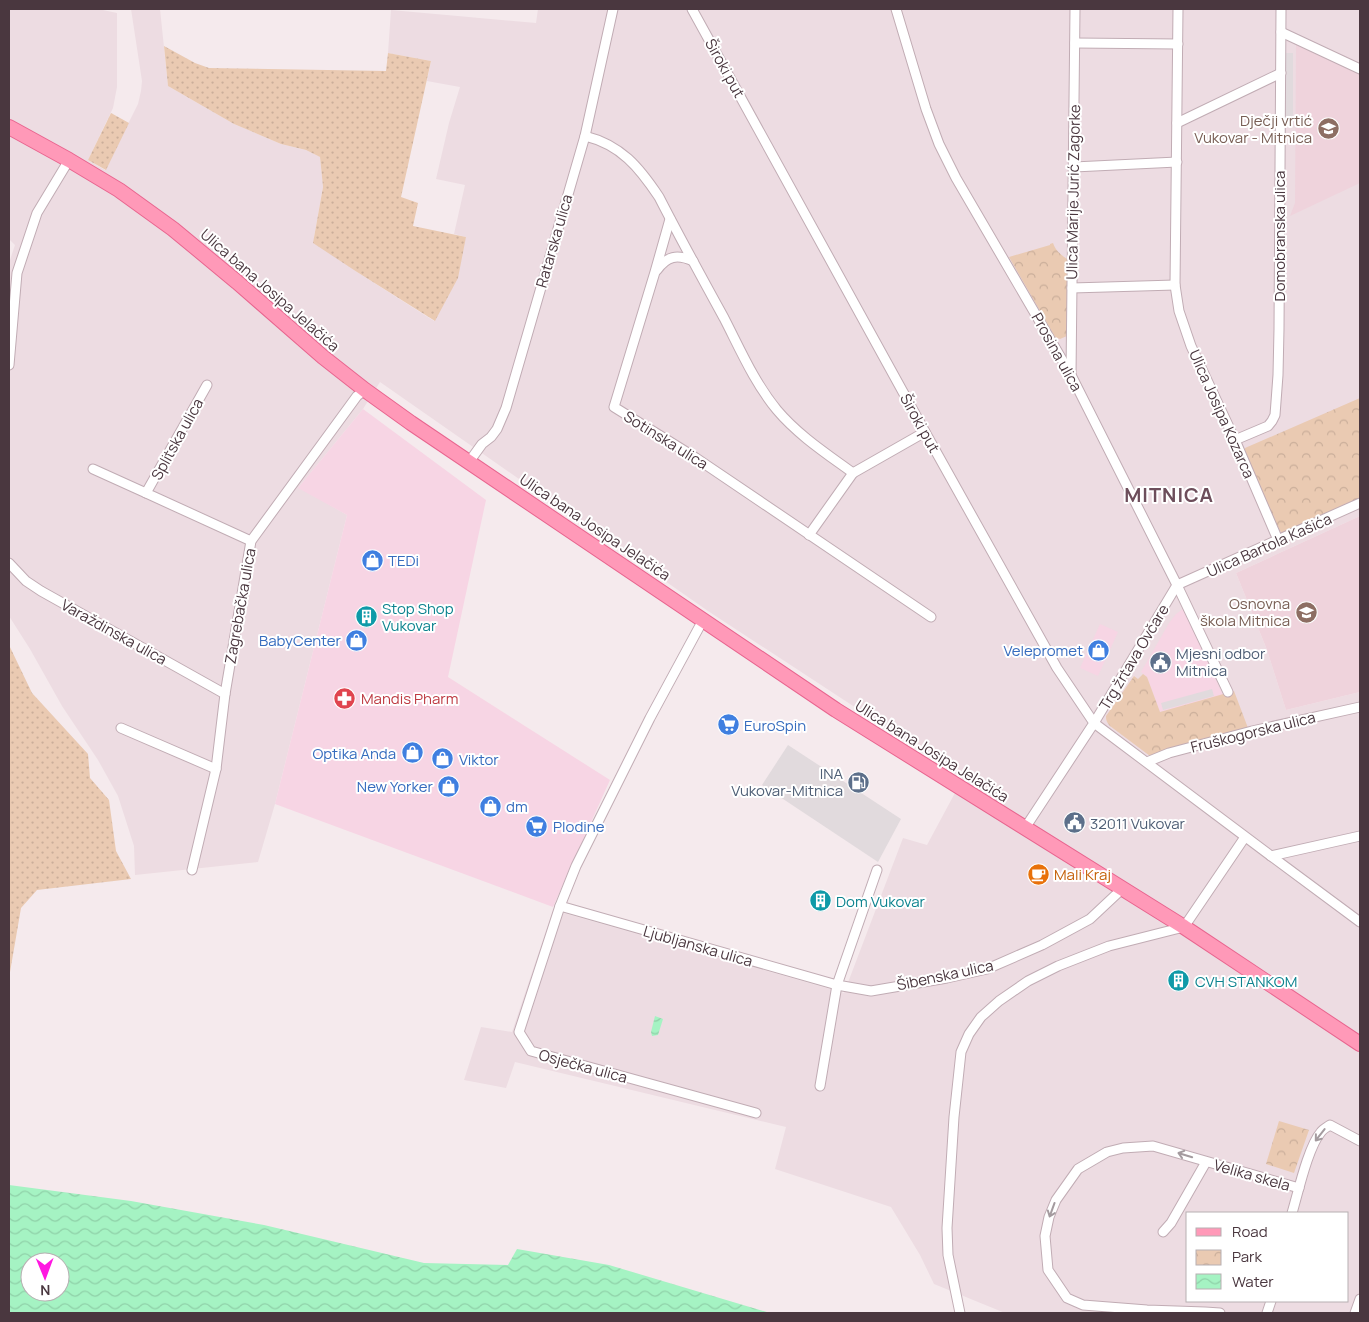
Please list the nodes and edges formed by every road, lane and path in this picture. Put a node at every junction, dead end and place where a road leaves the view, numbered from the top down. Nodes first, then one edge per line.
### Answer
1 (614, 9) edge
2 (692, 9) edge
3 (896, 9) edge
4 (1076, 9) edge
5 (1178, 9) edge
6 (1281, 9) edge
7 (1281, 32) junction
8 (1076, 43) junction
9 (1178, 44) junction
10 (1360, 69) edge
11 (1281, 73) junction
12 (1177, 124) junction
13 (9, 127) edge
14 (585, 136) junction
15 (68, 160) junction
16 (1177, 162) junction
17 (1074, 167) junction
18 (670, 219) junction
19 (693, 261) junction
20 (655, 272) junction
21 (1175, 285) junction
22 (1072, 288) junction
23 (9, 365) edge
24 (1071, 375) junction
25 (207, 385) dead end
26 (366, 390) junction
27 (925, 432) junction
28 (1235, 440) junction
29 (470, 462) junction
30 (92, 469) dead end
31 (853, 473) junction
32 (146, 493) junction
33 (1360, 503) edge
34 (809, 535) junction
35 (1278, 540) junction
36 (251, 542) junction
37 (9, 563) edge
38 (1177, 585) junction
39 (931, 617) dead end
40 (703, 620) junction
41 (1228, 692) dead end
42 (225, 694) junction
43 (1360, 706) edge
44 (1094, 723) junction
45 (121, 728) dead end
46 (1147, 762) junction
47 (216, 769) junction
48 (1025, 828) junction
49 (1245, 836) junction
50 (1360, 836) edge
51 (1271, 856) junction
52 (192, 870) dead end
53 (877, 870) dead end
54 (1122, 889) junction
55 (560, 906) junction
56 (1360, 922) edge
57 (1184, 927) junction
58 (837, 985) junction
59 (1360, 1044) edge
60 (820, 1086) dead end
61 (756, 1113) dead end
62 (1360, 1141) edge
63 (1206, 1162) junction
64 (1299, 1188) junction
65 (1292, 1212) edge
66 (1163, 1232) dead end
67 (1360, 1299) edge
68 (960, 1313) edge
69 (1220, 1313) edge
70 (1355, 1313) edge

1 - 14 street, Ratarska ulica
2 - 27 street, Široki put
3 - 24 street, Prosina ulica
4 - 8 street, Ulica Marije Jurić Zagorke
5 - 9 street, Ulica Josipa Kozarca
6 - 7 street, Domobranska ulica
7 - 10 street
7 - 11 street, Domobranska ulica
8 - 9 street
8 - 17 street, Ulica Marije Jurić Zagorke
9 - 12 street, Ulica Josipa Kozarca
11 - 12 street
11 - 28 street, Domobranska ulica
12 - 16 street, Ulica Josipa Kozarca
13 - 15 main road, Ulica bana Josipa Jelačića
14 - 18 street
14 - 29 street, Ratarska ulica
15 - 23 street
15 - 26 main road, Ulica bana Josipa Jelačića
16 - 17 street
16 - 21 street, Ulica Josipa Kozarca
17 - 22 street, Ulica Marije Jurić Zagorke
18 - 19 street
18 - 20 street, Sotinska ulica
19 - 20 street
19 - 31 street
20 - 34 street, Sotinska ulica
21 - 22 street
21 - 28 street, Ulica Josipa Kozarca
22 - 24 street, Ulica Marije Jurić Zagorke
24 - 38 street, Prosina ulica
25 - 32 street, Splitska ulica
26 - 29 main road, Ulica bana Josipa Jelačića
26 - 36 street, Zagrebačka ulica
27 - 31 street
27 - 44 street, Široki put
28 - 35 street, Ulica Josipa Kozarca
29 - 40 main road, Ulica bana Josipa Jelačića
30 - 32 street, Splitska ulica
31 - 34 street
32 - 36 street, Splitska ulica
33 - 35 street, Ulica Bartola Kašića
34 - 39 street, Sotinska ulica
35 - 38 street, Ulica Bartola Kašića
36 - 42 street, Zagrebačka ulica
37 - 42 street, Varaždinska ulica
38 - 41 street, Prosina ulica
38 - 44 street, Trg žrtava Ovčare
40 - 48 main road, Ulica bana Josipa Jelačića
40 - 55 street
42 - 47 street, Zagrebačka ulica
43 - 46 street, Fruškogorska ulica
44 - 46 street, Trg žrtava Ovčare
44 - 48 street
45 - 47 street
46 - 49 street, Trg žrtava Ovčare
47 - 52 street, Zagrebačka ulica
48 - 54 main road, Ulica bana Josipa Jelačića
49 - 51 street, Trg žrtava Ovčare
49 - 57 street
50 - 51 street
51 - 56 street, Trg žrtava Ovčare
53 - 58 street
54 - 57 main road, Ulica bana Josipa Jelačića
54 - 58 street, Šibenska ulica
55 - 58 street, Ljubljanska ulica
55 - 61 street, Osječka ulica
57 - 59 main road, Ulica bana Josipa Jelačića
57 - 68 street
58 - 60 street
62 -> 64 street
63 - 64 street, Velika skela
63 - 66 street, Velika skela
63 -> 69 street, Velika skela
64 - 65 street
67 - 70 street

